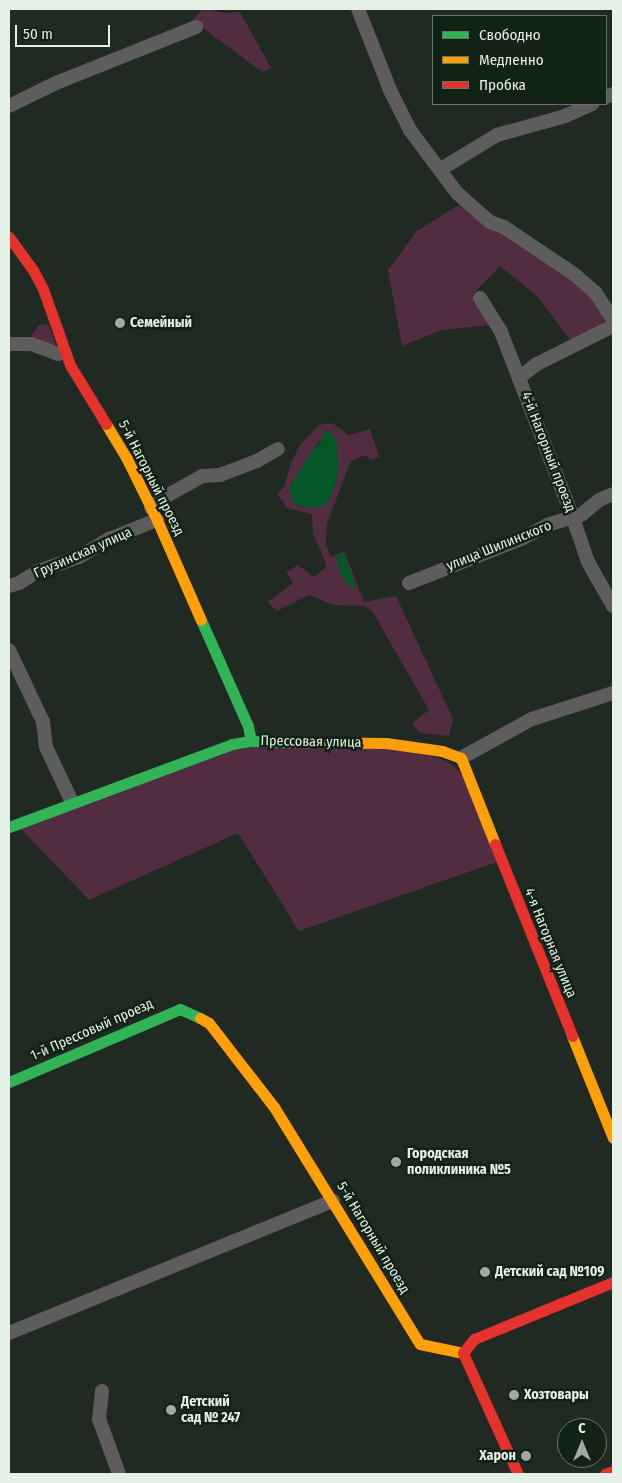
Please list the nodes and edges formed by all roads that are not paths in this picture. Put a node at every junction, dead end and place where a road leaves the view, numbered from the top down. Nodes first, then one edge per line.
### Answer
1 (358, 9) edge
2 (196, 27) dead end
3 (590, 105) edge
4 (9, 106) edge
5 (441, 169) junction
6 (9, 238) edge
7 (480, 298) dead end
8 (613, 320) edge
9 (613, 326) edge
10 (9, 344) edge
11 (64, 352) junction
12 (519, 378) junction
13 (278, 449) dead end
14 (613, 494) edge
15 (154, 514) junction
16 (573, 518) junction
17 (410, 583) dead end
18 (9, 586) edge
19 (613, 606) edge
20 (9, 650) edge
21 (613, 693) edge
22 (251, 741) junction
23 (461, 758) junction
24 (72, 802) junction
25 (9, 827) edge
26 (187, 1013) joint
27 (9, 1082) edge
28 (613, 1138) edge
29 (333, 1201) junction
30 (613, 1282) edge
31 (9, 1333) edge
32 (463, 1353) junction
33 (102, 1391) dead end
34 (613, 1471) edge
35 (119, 1474) edge
36 (518, 1474) edge
37 (605, 1474) edge

1 - 5 street
2 - 4 street
3 - 5 street
5 - 8 street
6 - 11 street, 5-й Нагорный проезд
7 - 12 street, 4-й Нагорный проезд
9 - 12 street
10 - 11 street
11 - 15 street, 5-й Нагорный проезд
12 - 16 street, 4-й Нагорный проезд
13 - 15 street, Грузинская улица
14 - 16 street, улица Шилинского
15 - 18 street, Грузинская улица
15 - 22 street, 5-й Нагорный проезд
16 - 17 street, улица Шилинского
16 - 19 street, 4-й Нагорный проезд
20 - 24 street
21 - 23 street
22 - 23 street, Прессовая улица
22 - 24 street, Прессовая улица
23 - 28 street, 4-я Нагорная улица
24 - 25 street, Прессовая улица
26 - 27 street, 1-й Прессовый проезд
26 - 29 street, 5-й Нагорный проезд
29 - 31 street
29 - 32 street, 5-й Нагорный проезд
30 - 32 street
32 - 36 street
33 - 35 street
34 - 37 street

